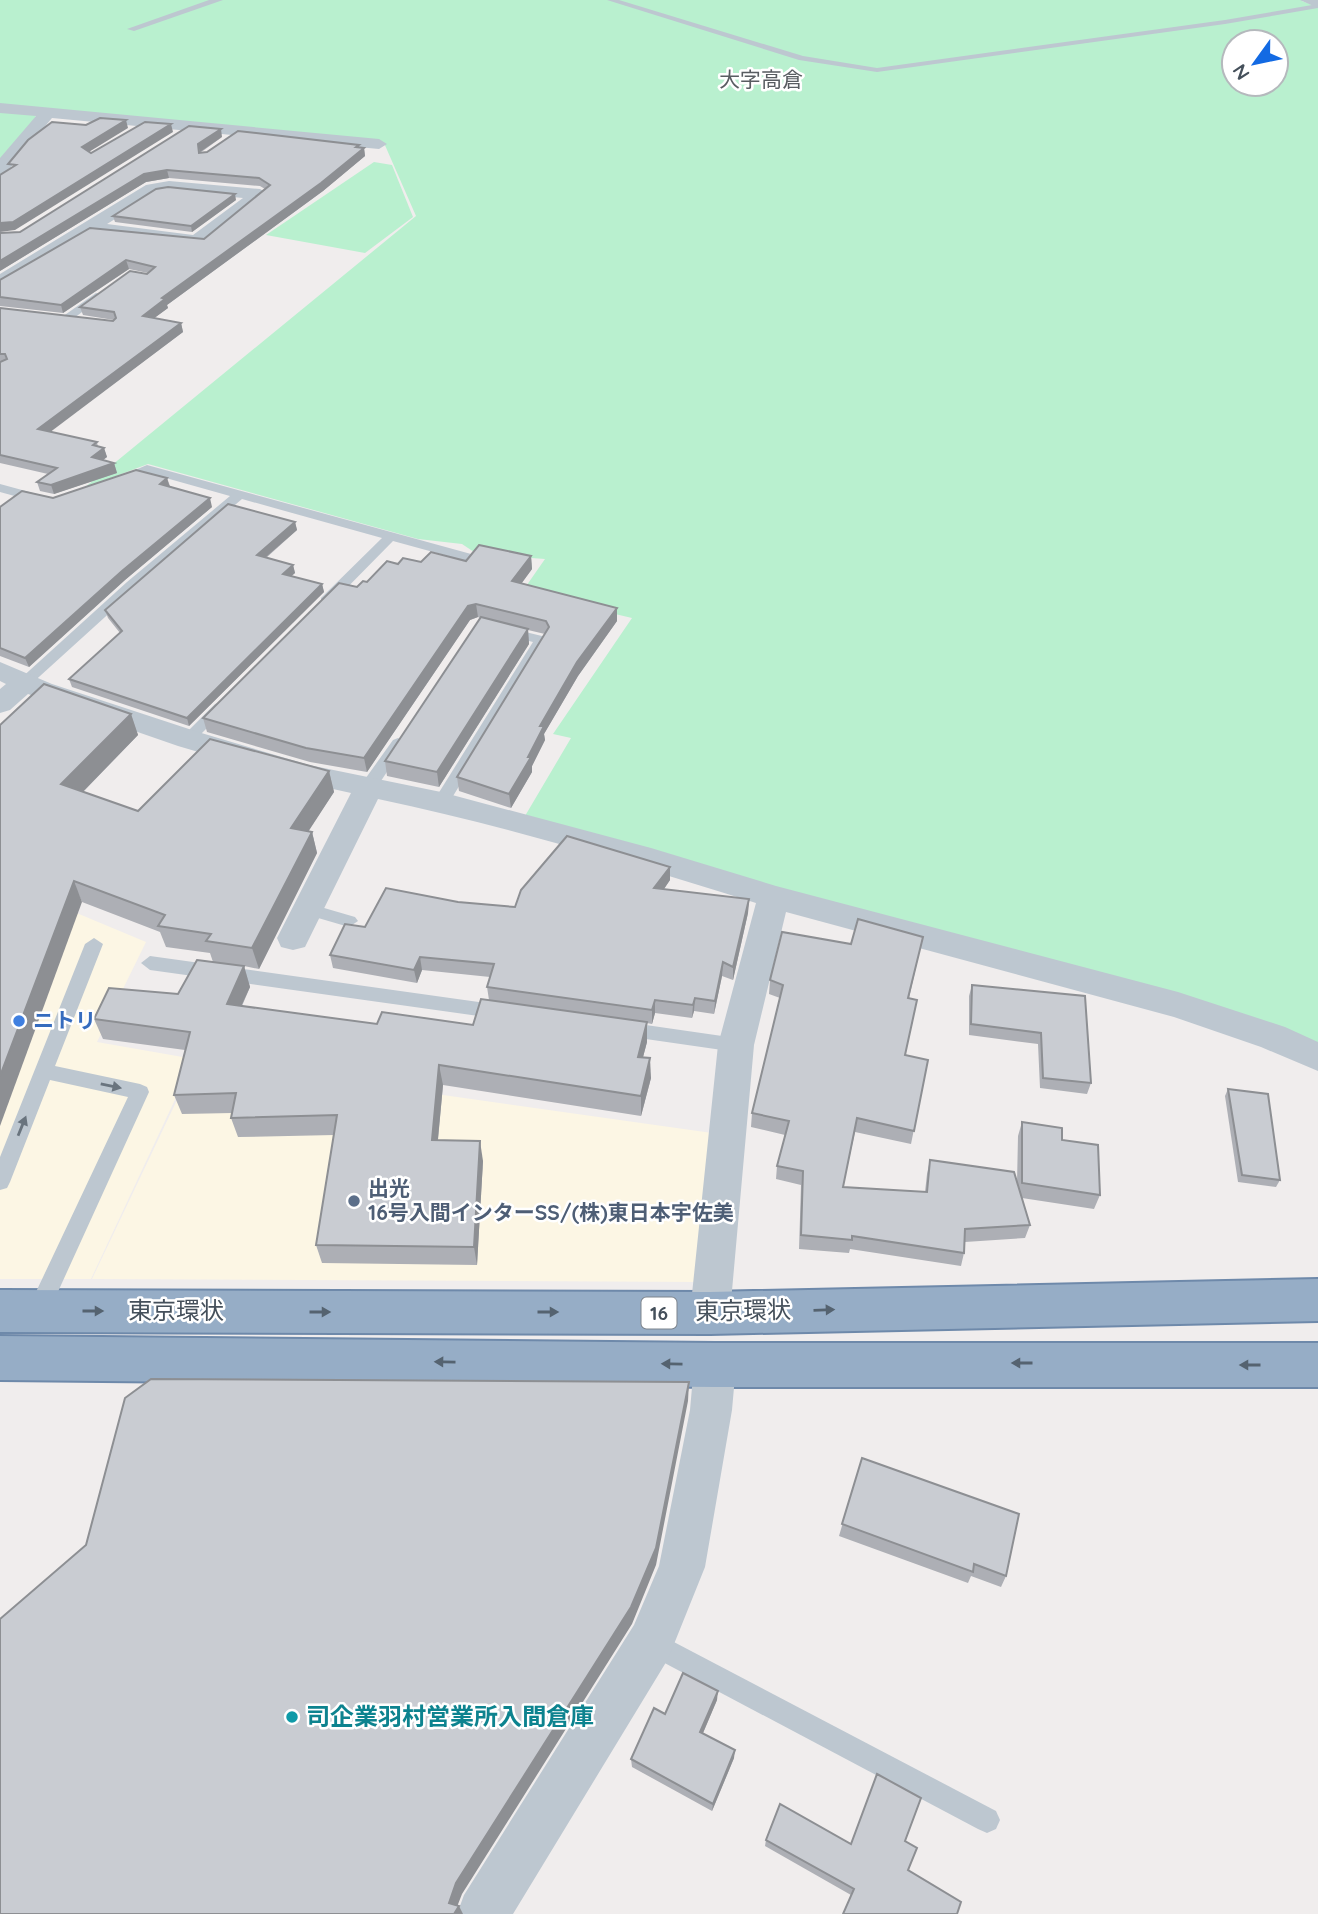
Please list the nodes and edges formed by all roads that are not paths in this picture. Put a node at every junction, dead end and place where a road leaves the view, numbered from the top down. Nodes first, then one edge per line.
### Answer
1 (219, 0) edge
2 (611, 0) edge
3 (1307, 0) edge
4 (1318, 5) edge
5 (131, 29) dead end
6 (0, 108) edge
7 (48, 112) junction
8 (242, 131) junction
9 (223, 144) edge
10 (379, 144) dead end
11 (0, 169) edge
12 (90, 228) junction
13 (0, 282) edge
14 (109, 289) edge
15 (53, 318) edge
16 (66, 319) junction
17 (89, 322) edge
18 (111, 482) edge
19 (0, 488) edge
20 (238, 496) junction
21 (55, 501) edge
22 (390, 537) junction
23 (466, 557) edge
24 (313, 614) edge
25 (490, 627) edge
26 (12, 677) edge
27 (226, 701) edge
28 (0, 704) edge
29 (407, 728) edge
30 (188, 739) junction
31 (369, 786) junction
32 (441, 802) junction
33 (774, 897) junction
34 (307, 909) junction
35 (349, 921) dead end
36 (293, 938) dead end
37 (94, 944) dead end
38 (150, 963) dead end
39 (518, 1014) edge
40 (613, 1027) edge
41 (736, 1045) junction
42 (1318, 1057) edge
43 (45, 1071) junction
44 (0, 1182) edge
45 (1318, 1300) edge
46 (19, 1311) edge
47 (710, 1313) junction
48 (0, 1358) edge
49 (715, 1365) junction
50 (1318, 1365) edge
51 (651, 1642) junction
52 (987, 1820) dead end
53 (483, 1914) edge

1 - 5 lane
2 - 4 lane
3 - 4 street
6 - 7 street
7 - 8 street
7 - 11 street
8 - 9 lane
8 - 10 street
12 - 12 street
12 - 13 street
14 - 16 lane
15 - 16 lane
16 - 17 lane
18 - 20 lane
19 - 21 lane
20 - 22 lane
20 - 26 lane
22 - 23 lane
22 - 24 lane
25 - 32 lane
26 - 28 street
26 - 30 street
27 - 30 lane
29 - 31 lane
30 - 31 street
31 - 32 street
31 - 34 street
32 - 33 street
33 - 41 street
33 - 42 street
34 - 35 lane
34 - 36 street
37 - 43 lane
38 - 39 lane
40 - 41 lane
41 - 47 street
44 -> 43 lane
43 -> 46 lane
47 -> 45 highway, 東京環状 / 16
46 -> 47 highway, 東京環状 / 16
49 -> 48 highway
50 -> 49 highway
49 - 51 street
51 - 52 lane
51 - 53 street

